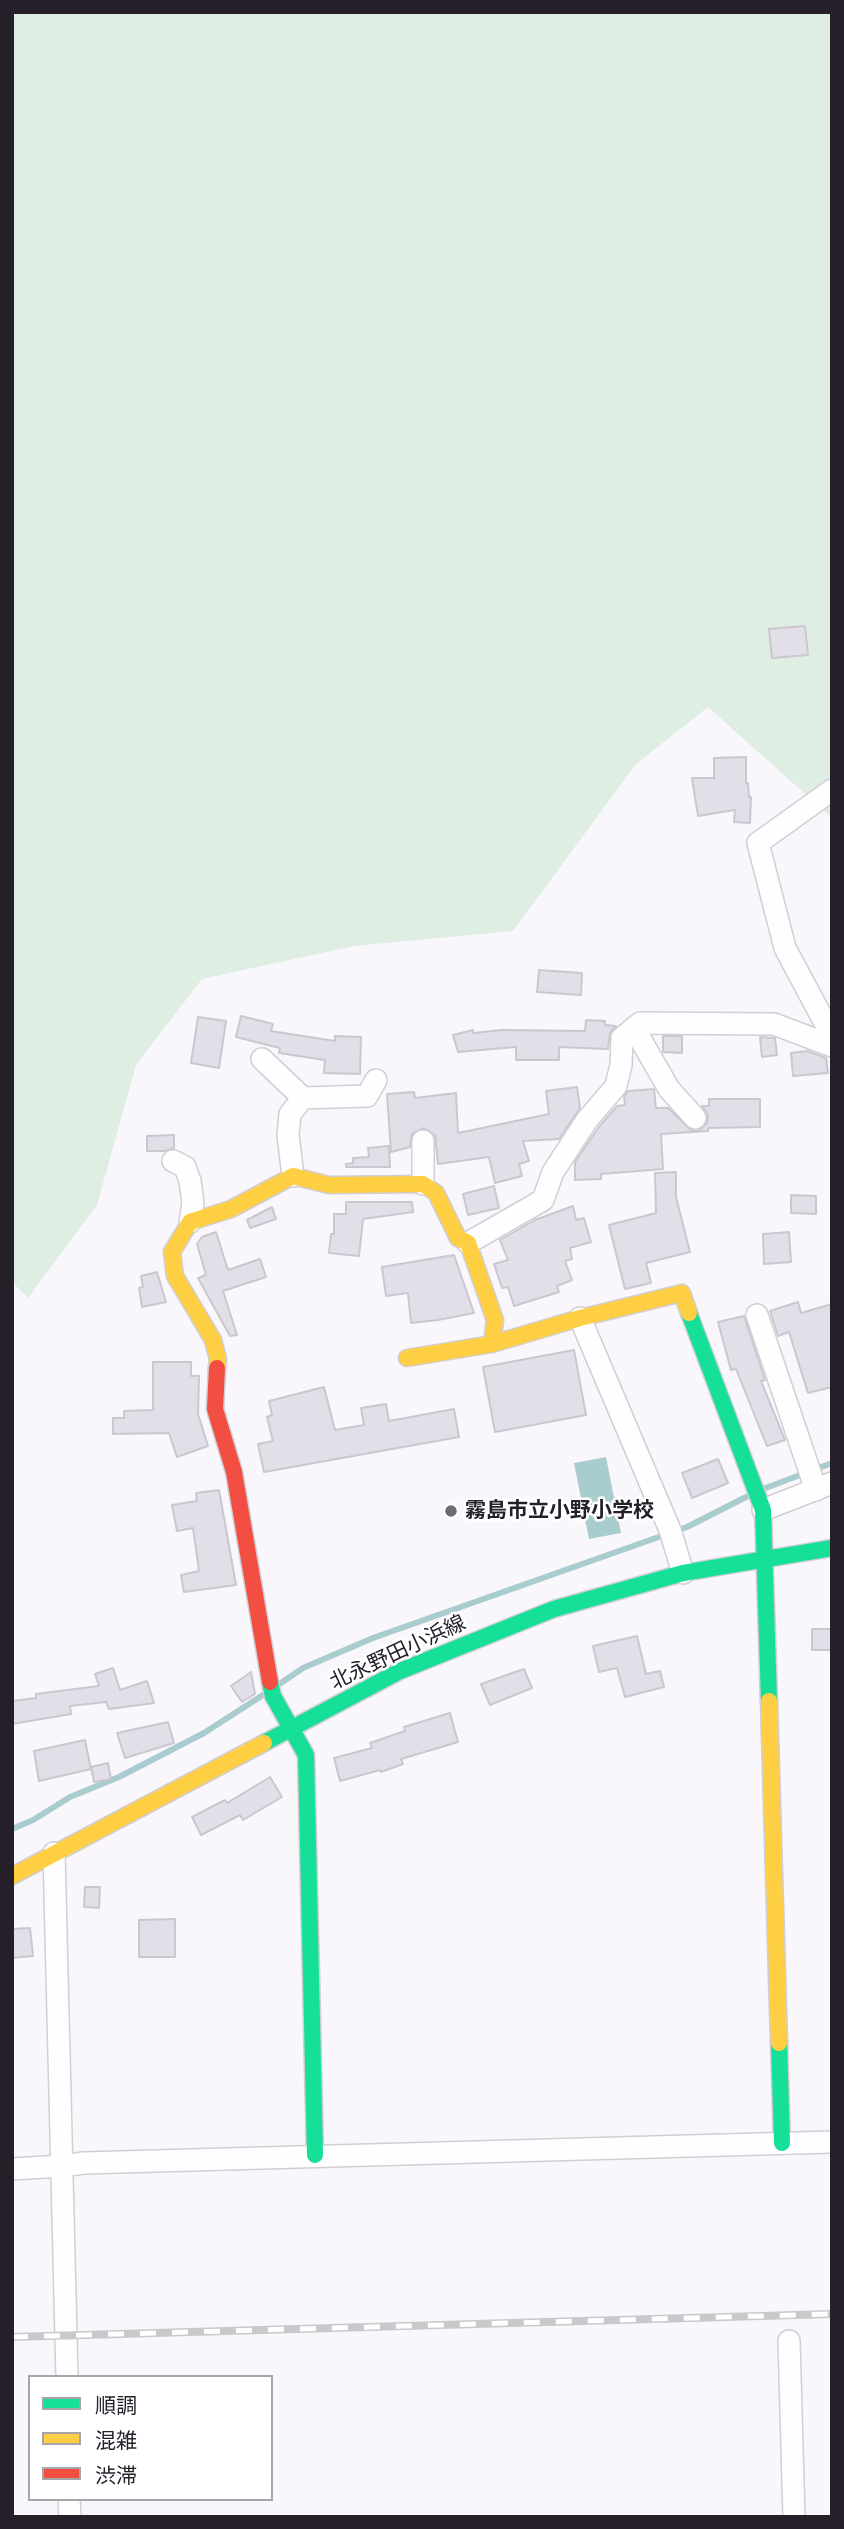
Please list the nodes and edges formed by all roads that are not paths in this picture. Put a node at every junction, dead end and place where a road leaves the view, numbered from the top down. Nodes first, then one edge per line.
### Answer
1 (832, 790) edge
2 (634, 1028) junction
3 (832, 1036) edge
4 (832, 1046) edge
5 (262, 1059) dead end
6 (376, 1080) dead end
7 (303, 1098) junction
8 (695, 1118) dead end
9 (423, 1141) dead end
10 (173, 1161) dead end
11 (293, 1177) junction
12 (423, 1184) junction
13 (190, 1222) junction
14 (468, 1244) junction
15 (757, 1315) dead end
16 (580, 1318) junction
17 (492, 1344) junction
18 (407, 1358) dead end
19 (820, 1485) edge
20 (760, 1506) junction
21 (832, 1548) edge
22 (765, 1558) junction
23 (683, 1573) junction
24 (290, 1728) junction
25 (54, 1853) junction
26 (12, 1876) edge
27 (832, 2142) edge
28 (782, 2143) junction
29 (315, 2155) junction
30 (62, 2166) junction
31 (12, 2169) edge
32 (789, 2341) dead end
33 (67, 2375) edge
34 (794, 2517) edge

1 - 3 street
2 - 4 street
2 - 8 street
2 - 14 street
5 - 7 street
6 - 7 street
7 - 11 street
9 - 12 street
10 - 13 street
11 - 12 street
11 - 13 street
12 - 14 street
13 - 24 street
14 - 17 street
15 - 19 street
16 - 17 street
16 - 20 street
16 - 23 street
17 - 18 street
19 - 20 street
20 - 22 street
21 - 22 street, 北永野田小浜線
22 - 23 street, 北永野田小浜線
22 - 28 street
23 - 24 street, 北永野田小浜線
24 - 25 street, 北永野田小浜線
24 - 29 street
25 - 26 street, 北永野田小浜線
25 - 30 street
27 - 28 street
28 - 29 street
29 - 30 street
30 - 31 street
30 - 33 street
32 - 34 street

